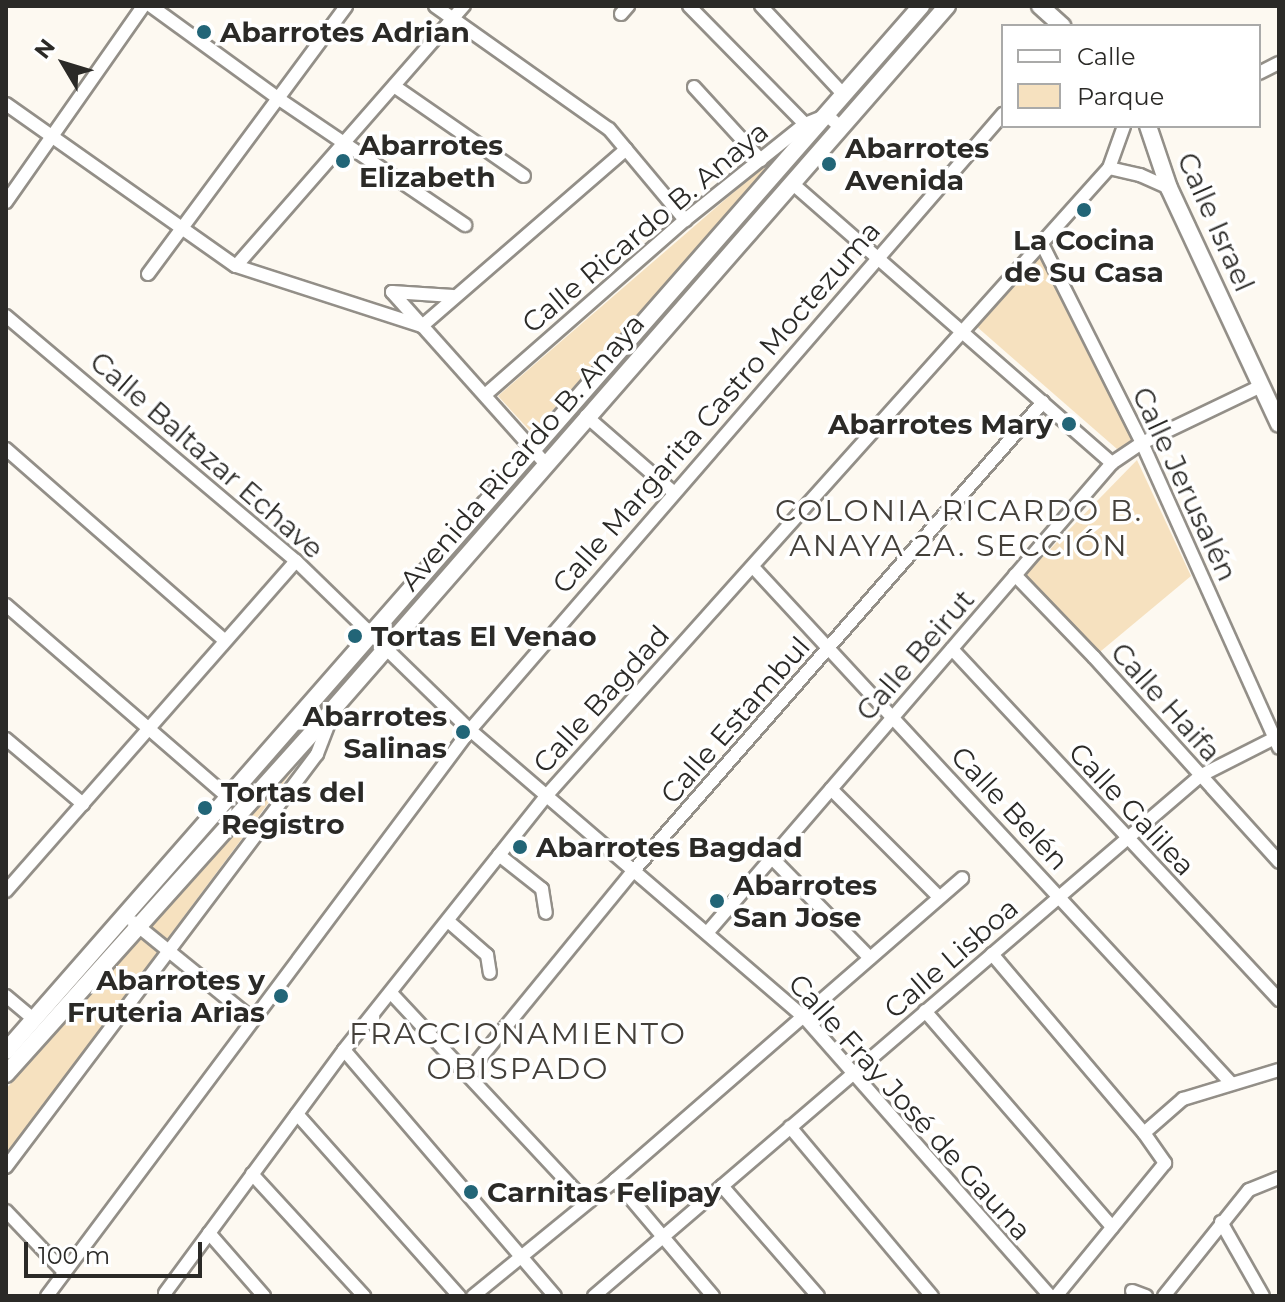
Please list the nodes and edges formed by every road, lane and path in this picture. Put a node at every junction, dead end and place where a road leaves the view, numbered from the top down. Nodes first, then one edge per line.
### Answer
1 (143, 6) edge
2 (151, 6) edge
3 (346, 6) edge
4 (435, 6) edge
5 (464, 6) edge
6 (689, 6) edge
7 (921, 6) edge
8 (947, 6) edge
9 (1040, 6) edge
10 (765, 7) edge
11 (453, 18) junction
12 (1060, 24) edge
13 (1279, 63) edge
14 (1261, 72) edge
15 (394, 86) junction
16 (694, 87) dead end
17 (844, 95) junction
18 (279, 99) junction
19 (6, 104) edge
20 (827, 115) junction
21 (1001, 116) edge
22 (805, 124) junction
23 (841, 128) junction
24 (1123, 128) edge
25 (1149, 128) edge
26 (51, 136) junction
27 (344, 143) junction
28 (626, 149) junction
29 (761, 160) junction
30 (1109, 168) junction
31 (524, 176) dead end
32 (793, 184) junction
33 (1169, 188) junction
34 (6, 202) edge
35 (685, 220) junction
36 (465, 225) dead end
37 (184, 230) junction
38 (1042, 244) junction
39 (876, 257) junction
40 (236, 266) junction
41 (148, 274) dead end
42 (453, 296) junction
43 (6, 316) edge
44 (422, 326) junction
45 (961, 331) junction
46 (1261, 386) junction
47 (485, 395) junction
48 (1043, 402) junction
49 (586, 416) junction
50 (1279, 424) edge
51 (1142, 443) junction
52 (6, 449) edge
53 (533, 449) junction
54 (545, 463) junction
55 (1112, 463) junction
56 (673, 492) junction
57 (457, 537) junction
58 (470, 549) junction
59 (296, 561) junction
60 (753, 567) junction
61 (1015, 575) junction
62 (6, 605) edge
63 (372, 636) junction
64 (225, 641) junction
65 (385, 649) junction
66 (830, 649) junction
67 (952, 649) junction
68 (334, 708) junction
69 (893, 717) junction
70 (149, 728) junction
71 (470, 730) junction
72 (6, 739) edge
73 (1277, 741) edge
74 (1200, 776) junction
75 (831, 789) junction
76 (547, 795) junction
77 (228, 797) junction
78 (83, 804) junction
79 (1127, 838) junction
80 (499, 855) junction
81 (772, 858) junction
82 (1279, 862) edge
83 (635, 869) junction
84 (11, 875) edge
85 (962, 878) dead end
86 (6, 891) edge
87 (1060, 896) junction
88 (939, 897) junction
89 (546, 913) dead end
90 (124, 914) junction
91 (448, 921) junction
92 (138, 926) junction
93 (707, 933) junction
94 (168, 950) junction
95 (992, 954) junction
96 (870, 958) junction
97 (490, 973) dead end
98 (392, 994) junction
99 (6, 996) edge
100 (1279, 1000) edge
101 (925, 1011) junction
102 (804, 1017) junction
103 (251, 1018) junction
104 (33, 1019) junction
105 (344, 1050) junction
106 (6, 1051) edge
107 (1279, 1070) edge
108 (854, 1073) junction
109 (6, 1074) edge
110 (467, 1074) junction
111 (1231, 1083) junction
112 (297, 1114) junction
113 (790, 1127) junction
114 (1144, 1133) junction
115 (6, 1167) edge
116 (252, 1174) junction
117 (1279, 1178) edge
118 (615, 1180) junction
119 (722, 1186) junction
120 (586, 1202) junction
121 (6, 1211) edge
122 (1221, 1222) junction
123 (1112, 1227) junction
124 (209, 1233) junction
125 (663, 1236) junction
126 (522, 1254) junction
127 (64, 1272) junction
128 (1132, 1291) dead end
129 (165, 1293) dead end
130 (1168, 1294) edge
131 (47, 1296) edge
132 (264, 1296) edge
133 (364, 1296) edge
134 (459, 1296) edge
135 (473, 1296) edge
136 (555, 1296) edge
137 (594, 1296) edge
138 (713, 1296) edge
139 (818, 1296) edge
140 (932, 1296) edge
141 (1053, 1296) edge
142 (1146, 1296) edge
143 (1263, 1296) edge

1 - 26 street
2 - 18 street
3 - 18 street
4 - 11 street
5 - 11 street
6 - 22 street
7 - 17 main road, Avenida Ricardo B. Anaya
8 - 23 main road, Avenida Ricardo B. Anaya
9 - 12 main road
10 - 17 street
11 - 15 street
11 - 28 street
13 - 14 street
15 - 27 street
15 - 31 street
16 - 29 street
17 - 20 main road, Avenida Ricardo B. Anaya
18 - 27 street
18 - 37 street
19 - 26 street
20 - 22 street, Calle Ricardo B. Anaya
20 - 23 street
20 - 53 main road, Avenida Ricardo B. Anaya
21 - 39 street, Calle Margarita Castro Moctezuma
22 - 29 street, Calle Ricardo B. Anaya
23 - 32 main road, Avenida Ricardo B. Anaya
24 - 30 street, Calle Bagdad
25 - 33 main road, Calle Israel
26 - 34 street
26 - 37 street
27 - 36 street
27 - 40 street
28 - 35 street
28 - 42 street
29 - 35 street, Calle Ricardo B. Anaya
30 - 33 street
30 - 38 street, Calle Bagdad
32 - 39 street
32 - 49 main road, Avenida Ricardo B. Anaya
33 - 46 main road, Calle Israel
35 - 47 street, Calle Ricardo B. Anaya
37 - 40 street
37 - 41 street
38 - 45 street, Calle Bagdad
38 - 51 street, Calle Jerusalén
39 - 45 street
39 - 56 street, Calle Margarita Castro Moctezuma
40 - 44 street
42 - 44 street
42 - 44 street
43 - 59 street, Calle Baltazar Echave
44 - 47 street
45 - 48 street
45 - 60 street, Calle Bagdad
46 - 50 main road, Calle Israel
46 - 51 street, Calle Beirut
47 - 53 street
48 - 55 street
48 - 66 street, Calle Estambul
49 - 54 main road, Avenida Ricardo B. Anaya
49 - 56 street
51 - 55 street, Calle Beirut
51 - 73 street, Calle Jerusalén
52 - 64 street
53 - 54 street
53 - 57 main road, Avenida Ricardo B. Anaya
54 - 58 main road, Avenida Ricardo B. Anaya
55 - 61 street, Calle Beirut
56 - 71 street, Calle Margarita Castro Moctezuma
57 - 58 main road
57 - 63 main road, Avenida Ricardo B. Anaya
58 - 65 main road, Avenida Ricardo B. Anaya
59 - 63 street, Calle Baltazar Echave
59 - 64 street
60 - 66 street, Calle Belén
60 - 76 street, Calle Bagdad
61 - 67 street, Calle Beirut
61 - 74 street, Calle Haifa
62 - 70 street
63 - 65 street, Calle Fray José de Gauna
63 - 77 main road, Avenida Ricardo B. Anaya
64 - 70 street
65 - 68 main road, Avenida Ricardo B. Anaya
65 - 71 street, Calle Fray José de Gauna
66 - 69 street, Calle Belén
66 - 83 street, Calle Estambul
67 - 69 street, Calle Beirut
67 - 79 street, Calle Galilea
68 - 92 main road, Avenida Ricardo B. Anaya
68 - 94 street
69 - 75 street, Calle Beirut
69 - 87 street, Calle Belén
70 - 77 street
70 - 78 street
71 - 76 street, Calle Fray José de Gauna
71 - 103 street, Calle Margarita Castro Moctezuma
72 - 78 street
73 - 74 street, Calle Lisboa
74 - 79 street, Calle Lisboa
74 - 82 street, Calle Haifa
75 - 81 street, Calle Beirut
75 - 88 street
76 - 80 street, Calle Bagdad
76 - 83 street, Calle Fray José de Gauna
77 - 90 main road, Avenida Ricardo B. Anaya
78 - 84 street
79 - 87 street, Calle Lisboa
79 - 100 street, Calle Galilea
80 - 89 street
80 - 91 street, Calle Bagdad
81 - 93 street, Calle Beirut
81 - 96 street
83 - 93 street, Calle Fray José de Gauna
83 - 110 street, Calle Estambul
84 - 86 street
85 - 88 street
87 - 95 street, Calle Lisboa
87 - 111 street, Calle Belén
88 - 96 street
90 - 92 street
90 - 104 main road, Avenida Ricardo B. Anaya
91 - 97 street
91 - 98 street, Calle Bagdad
92 - 94 street
92 - 109 main road, Avenida Ricardo B. Anaya
93 - 102 street, Calle Fray José de Gauna
94 - 103 street
94 - 115 street
95 - 101 street, Calle Lisboa
95 - 114 street
96 - 102 street
98 - 105 street, Calle Bagdad
98 - 110 street
99 - 104 street
101 - 108 street, Calle Lisboa
101 - 123 street
102 - 108 street, Calle Fray José de Gauna
102 - 118 street
103 - 127 street, Calle Margarita Castro Moctezuma
104 - 106 main road, Avenida Ricardo B. Anaya
105 - 112 street, Calle Bagdad
105 - 126 street
107 - 111 street
108 - 113 street, Calle Lisboa
108 - 141 street, Calle Fray José de Gauna
110 - 120 street
111 - 114 street
112 - 116 street, Calle Bagdad
112 - 134 street
113 - 119 street, Calle Lisboa
113 - 140 street
114 - 123 street
116 - 124 street, Calle Bagdad
116 - 133 street
117 - 122 street
118 - 120 street
118 - 125 street
119 - 125 street, Calle Lisboa
119 - 139 street
120 - 126 street
121 - 127 street
122 - 130 street
122 - 143 street
123 - 141 street
124 - 129 street, Calle Bagdad
124 - 132 street
125 - 137 street, Calle Lisboa
125 - 138 street
126 - 135 street
126 - 136 street
127 - 131 street, Calle Margarita Castro Moctezuma
128 - 142 street

